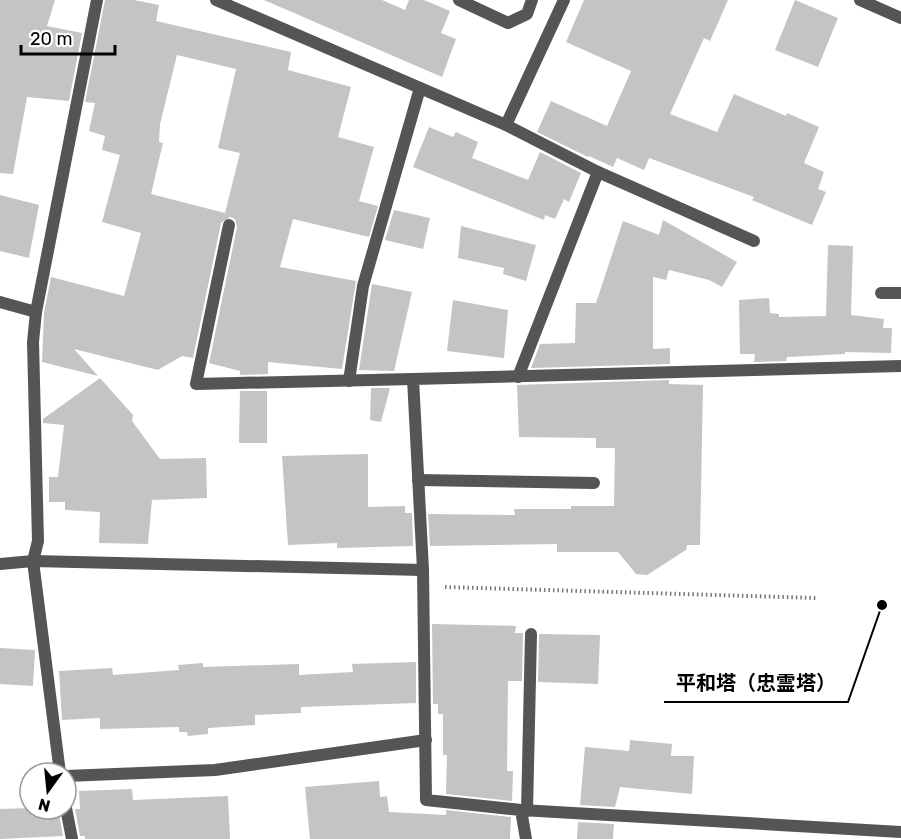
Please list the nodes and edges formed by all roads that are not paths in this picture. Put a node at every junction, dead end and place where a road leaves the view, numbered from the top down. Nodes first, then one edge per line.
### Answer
1 (97, 0) edge
2 (216, 0) edge
3 (459, 0) edge
4 (532, 0) edge
5 (564, 0) edge
6 (860, 0) edge
7 (901, 18) edge
8 (420, 88) junction
9 (506, 125) junction
10 (598, 172) junction
11 (229, 225) dead end
12 (754, 241) dead end
13 (901, 292) edge
14 (881, 293) dead end
15 (0, 302) edge
16 (36, 312) junction
17 (901, 366) edge
18 (518, 377) junction
19 (413, 379) junction
20 (349, 381) junction
21 (418, 480) junction
22 (594, 483) dead end
23 (33, 561) junction
24 (0, 564) edge
25 (423, 570) junction
26 (531, 634) dead end
27 (426, 740) junction
28 (58, 761) edge
29 (78, 776) edge
30 (524, 811) junction
31 (69, 821) edge
32 (900, 834) edge
33 (72, 839) edge
34 (526, 839) edge

1 - 16 street
2 - 8 street
3 - 4 street
5 - 9 street
6 - 7 street
8 - 9 street
8 - 20 street
9 - 10 street
10 - 12 street
10 - 18 street
11 - 20 street
13 - 14 street
15 - 16 street
16 - 23 street
17 - 18 street
18 - 19 street
19 - 20 street
19 - 21 street
21 - 22 street
21 - 25 street
23 - 24 street
23 - 25 street
23 - 28 street
25 - 27 street
26 - 30 street
27 - 29 street
27 - 30 street
30 - 32 street
30 - 34 street
31 - 33 street

